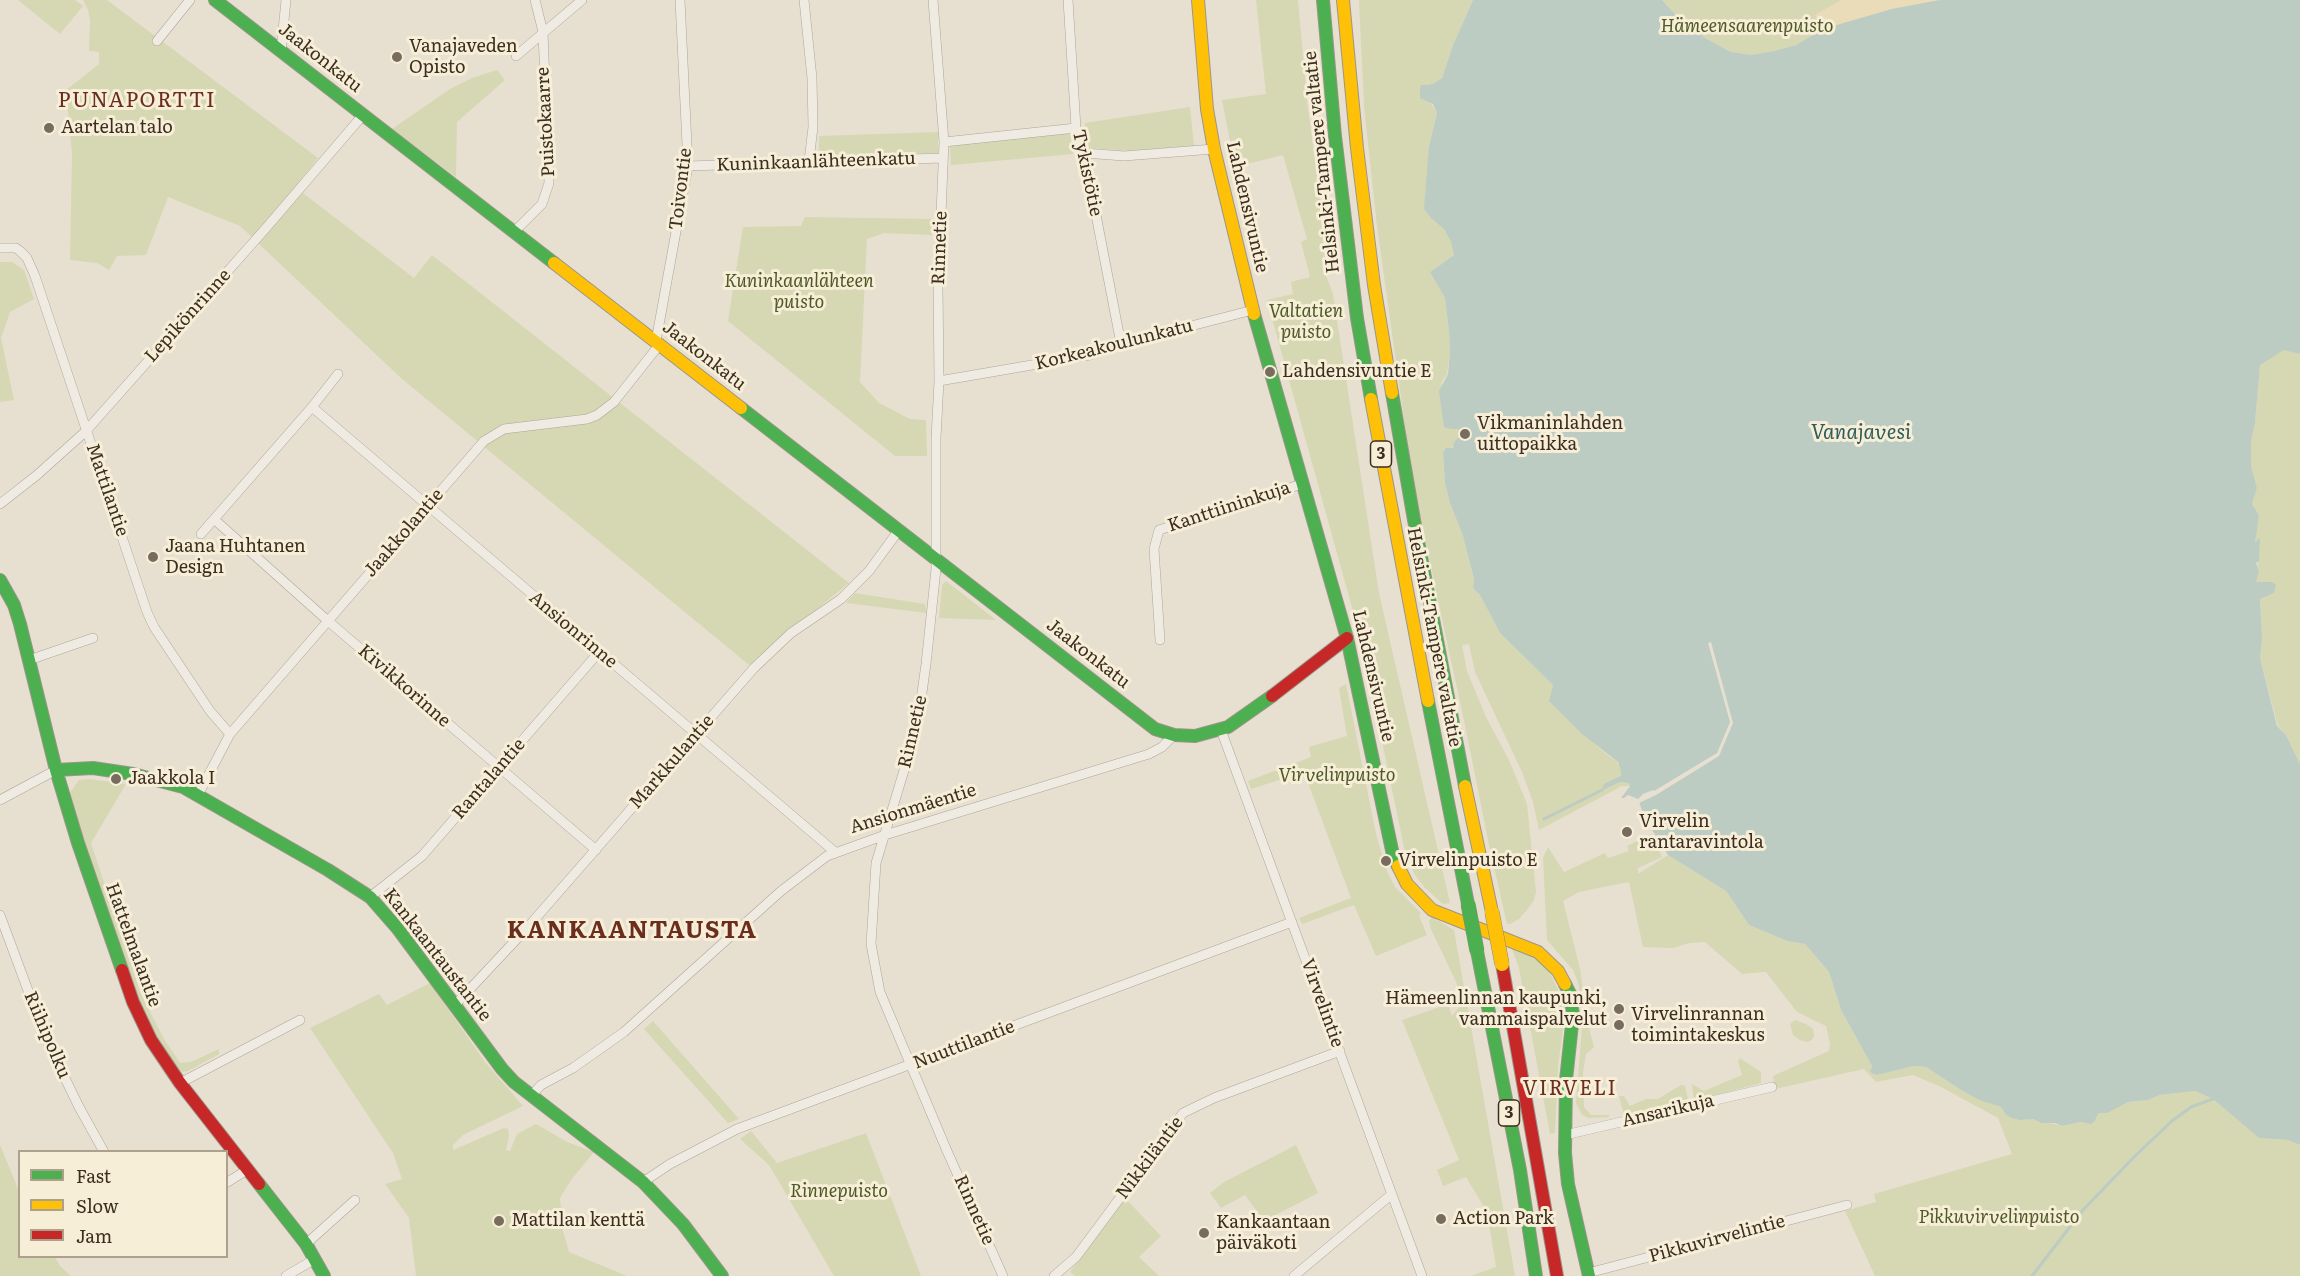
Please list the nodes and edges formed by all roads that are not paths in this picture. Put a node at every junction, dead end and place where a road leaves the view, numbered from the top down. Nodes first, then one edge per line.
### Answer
1 (190, 0) edge
2 (215, 0) edge
3 (286, 0) edge
4 (535, 0) edge
5 (582, 0) edge
6 (680, 0) edge
7 (804, 0) edge
8 (933, 0) edge
9 (1068, 0) edge
10 (1198, 0) edge
11 (1323, 0) edge
12 (1343, 0) edge
13 (1354, 0) edge
14 (543, 32) junction
15 (157, 41) dead end
16 (281, 51) junction
17 (1349, 52) junction
18 (516, 56) dead end
19 (363, 115) junction
20 (1076, 128) junction
21 (944, 142) junction
22 (1214, 149) junction
23 (1084, 153) junction
24 (944, 158) junction
25 (808, 161) junction
26 (688, 166) junction
27 (514, 232) junction
28 (0, 248) edge
29 (1253, 310) junction
30 (658, 343) junction
31 (1121, 344) junction
32 (338, 374) dead end
33 (939, 381) junction
34 (312, 407) junction
35 (86, 431) junction
36 (1302, 484) junction
37 (0, 504) edge
38 (428, 506) junction
39 (215, 520) junction
40 (899, 530) junction
41 (201, 534) dead end
42 (934, 557) junction
43 (0, 580) edge
44 (328, 621) junction
45 (1347, 638) junction
46 (93, 639) dead end
47 (1160, 640) dead end
48 (599, 652) junction
49 (29, 660) junction
50 (1221, 730) junction
51 (230, 734) junction
52 (696, 734) junction
53 (1174, 735) junction
54 (498, 767) junction
55 (56, 770) junction
56 (198, 795) junction
57 (0, 800) edge
58 (885, 835) junction
59 (596, 850) junction
60 (835, 852) junction
61 (369, 897) junction
62 (0, 915) edge
63 (1292, 922) junction
64 (455, 1005) junction
65 (300, 1020) dead end
66 (1340, 1052) junction
67 (910, 1065) junction
68 (180, 1083) junction
69 (1772, 1087) dead end
70 (532, 1095) junction
71 (1565, 1135) junction
72 (103, 1150) edge
73 (247, 1170) junction
74 (228, 1182) edge
75 (643, 1182) junction
76 (1392, 1194) junction
77 (355, 1200) dead end
78 (1847, 1205) dead end
79 (306, 1244) junction
80 (315, 1259) junction
81 (1588, 1275) edge
82 (286, 1276) edge
83 (324, 1276) edge
84 (722, 1276) edge
85 (1003, 1276) edge
86 (1054, 1276) edge
87 (1294, 1276) edge
88 (1422, 1276) edge
89 (1536, 1276) edge
90 (1557, 1276) edge

1 - 15 street
2 - 16 main road, Jaakonkatu
3 - 16 street
4 - 14 street, Puistokaarre
5 - 14 street
6 - 26 street, Toivontie
7 - 25 street
8 - 21 street, Rinnetie
9 - 20 street, Tykistötie
10 - 22 main road, Lahdensivuntie
11 - 89 main road, Helsinki-Tampere valtatie / 3, bridge
12 - 17 main road, Helsinki-Tampere valtatie / 3
13 - 17 main road
14 - 18 street
14 - 27 street, Puistokaarre
16 - 19 main road, Jaakonkatu
17 - 90 main road, Helsinki-Tampere valtatie / 3, bridge
19 - 27 main road, Jaakonkatu
19 - 35 street, Lepikönrinne
20 - 21 street
20 - 23 street, Tykistötie
21 - 24 street, Rinnetie
22 - 23 street
22 - 29 main road, Lahdensivuntie
23 - 31 street, Tykistötie
24 - 25 street, Kuninkaanlähteenkatu
24 - 33 street, Rinnetie
25 - 26 street, Kuninkaanlähteenkatu
26 - 30 street, Toivontie
27 - 30 main road, Jaakonkatu
28 - 35 street, Mattilantie
29 - 31 street, Korkeakoulunkatu
29 - 36 main road, Lahdensivuntie
30 - 38 street, Jaakkolantie
30 - 40 main road, Jaakonkatu
31 - 33 street, Korkeakoulunkatu
32 - 34 street
33 - 42 street, Rinnetie
34 - 38 street, Ansionrinne
34 - 39 street
35 - 37 street, Lepikönrinne
35 - 51 street, Mattilantie
36 - 45 main road, Lahdensivuntie
36 - 47 street, Kanttiininkuja
38 - 44 street, Jaakkolantie
38 - 48 street, Ansionrinne
39 - 41 street
39 - 44 street, Kivikkorinne
40 - 42 main road, Jaakonkatu
40 - 52 street, Markkulantie
42 - 53 main road, Jaakonkatu
42 - 58 street, Rinnetie
43 - 49 main road, Hattelmalantie
44 - 51 street, Jaakkolantie
44 - 54 street, Kivikkorinne
45 - 50 main road
45 - 71 main road, Lahdensivuntie
46 - 49 street
48 - 52 street, Ansionrinne
48 - 54 street, Rantalantie
49 - 55 main road, Hattelmalantie
50 - 53 main road
50 - 63 street, Virvelintie
51 - 56 street, Jaakkolantie
52 - 59 street, Markkulantie
52 - 60 street, Ansionrinne
53 - 58 street, Ansionmäentie
54 - 59 street, Kivikkorinne
54 - 61 street, Rantalantie
55 - 56 main road, Kankaantaustantie
55 - 57 street
55 - 68 main road, Hattelmalantie
56 - 61 main road, Kankaantaustantie
58 - 60 street, Ansionmäentie
58 - 67 street, Rinnetie
59 - 64 street, Markkulantie
60 - 70 street, Ansionmäentie
61 - 64 main road, Kankaantaustantie
62 - 72 street, Riihipolku
63 - 66 street, Virvelintie
63 - 67 street, Nuuttilantie
64 - 70 main road, Kankaantaustantie
65 - 68 street
66 - 76 street, Virvelintie
66 - 86 street, Nikkiläntie
67 - 75 street, Nuuttilantie
67 - 85 street, Rinnetie
68 - 73 main road, Hattelmalantie
69 - 71 street, Ansarikuja
70 - 75 main road, Kankaantaustantie
71 - 81 main road, Lahdensivuntie
73 - 74 street
73 - 79 main road, Hattelmalantie
75 - 84 main road, Kankaantaustantie
76 - 87 street
76 - 88 street, Virvelintie
77 - 79 street
78 - 81 street, Pikkuvirvelintie
79 - 80 main road, Hattelmalantie
80 - 82 street
80 - 83 main road, Hattelmalantie

